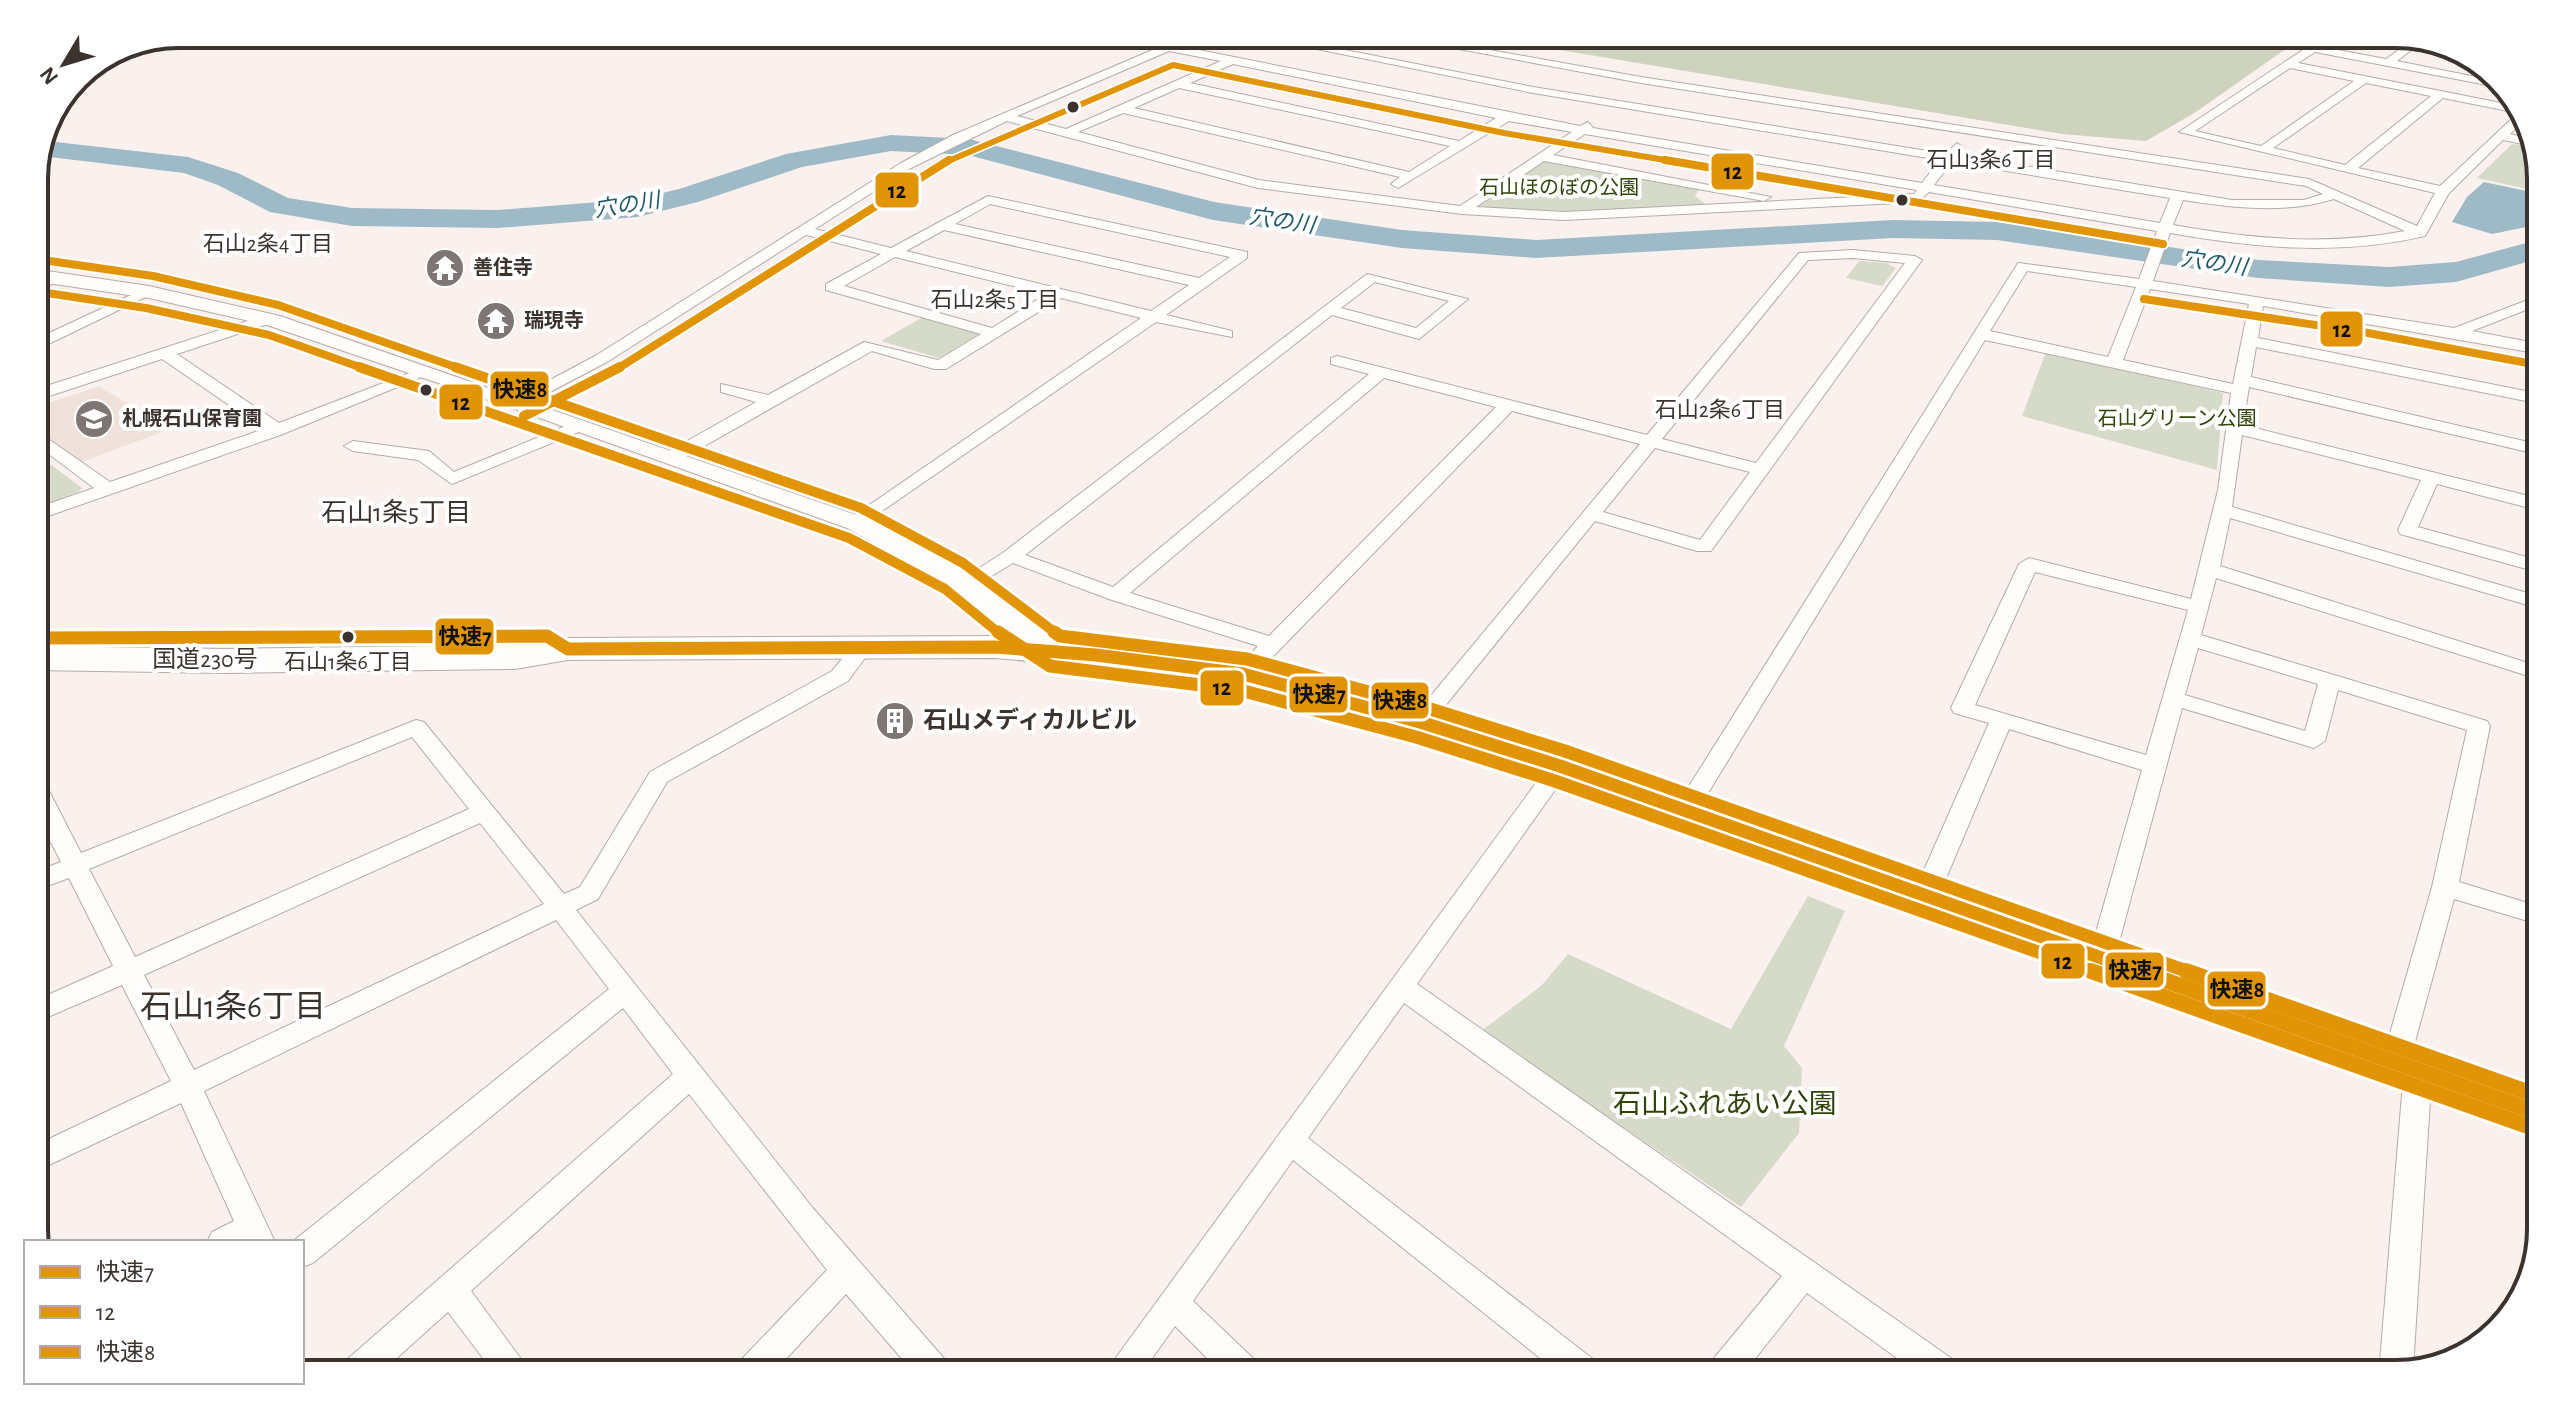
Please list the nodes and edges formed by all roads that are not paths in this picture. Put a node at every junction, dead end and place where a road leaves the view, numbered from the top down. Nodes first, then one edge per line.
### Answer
1 (1171, 48) joint
2 (1319, 48) edge
3 (1435, 48) edge
4 (1458, 48) edge
5 (2313, 48) joint
6 (2407, 49) edge
7 (1233, 60) junction
8 (2388, 63) junction
9 (1401, 64) junction
10 (2289, 64) junction
11 (2468, 69) edge
12 (2459, 77) junction
13 (2364, 79) junction
14 (1641, 80) junction
15 (2483, 82) edge
16 (1178, 84) junction
17 (1358, 86) junction
18 (2441, 94) junction
19 (1123, 109) junction
20 (2507, 109) edge
21 (1006, 117) junction
22 (1507, 117) junction
23 (1600, 117) junction
24 (2514, 122) edge
25 (1969, 131) junction
26 (1067, 133) junction
27 (2500, 136) junction
28 (2521, 141) edge
29 (1461, 145) junction
30 (2263, 150) junction
31 (1542, 157) junction
32 (1950, 158) junction
33 (2348, 169) junction
34 (1411, 176) junction
35 (1929, 188) junction
36 (2443, 191) junction
37 (2178, 195) junction
38 (2335, 195) junction
39 (1373, 199) junction
40 (1792, 205) junction
41 (1462, 210) junction
42 (941, 225) junction
43 (2166, 228) junction
44 (802, 230) junction
45 (2420, 233) junction
46 (892, 252) junction
47 (2148, 274) junction
48 (48, 277) edge
49 (58, 278) junction
50 (48, 282) edge
51 (1200, 283) junction
52 (149, 292) junction
53 (1058, 293) junction
54 (2257, 300) junction
55 (2527, 305) edge
56 (1329, 310) junction
57 (1151, 316) junction
58 (269, 319) junction
59 (994, 333) junction
60 (2456, 333) junction
61 (1226, 334) dead end
62 (1981, 334) junction
63 (48, 339) edge
64 (2249, 341) junction
65 (2527, 346) edge
66 (164, 353) junction
67 (1337, 361) dead end
68 (2114, 363) junction
69 (426, 372) junction
70 (1380, 373) junction
71 (2241, 385) junction
72 (727, 388) dead end
73 (48, 391) edge
74 (2527, 396) edge
75 (770, 401) junction
76 (517, 402) junction
77 (1507, 406) junction
78 (580, 425) junction
79 (2234, 428) junction
80 (277, 430) junction
81 (1651, 441) junction
82 (48, 444) edge
83 (353, 446) dead end
84 (2527, 447) edge
85 (672, 457) junction
86 (1761, 470) junction
87 (2431, 478) junction
88 (106, 488) junction
89 (2527, 502) edge
90 (48, 510) edge
91 (2222, 510) junction
92 (1591, 514) junction
93 (856, 523) junction
94 (1011, 556) junction
95 (2527, 563) edge
96 (2209, 569) junction
97 (965, 584) junction
98 (1116, 595) junction
99 (2527, 599) edge
100 (2200, 607) junction
101 (48, 638) edge
102 (2191, 639) junction
103 (862, 647) junction
104 (568, 649) junction
105 (1055, 651) junction
106 (48, 658) edge
107 (1258, 659) junction
108 (2527, 670) edge
109 (2330, 679) junction
110 (2174, 699) junction
111 (2002, 720) junction
112 (1420, 722) junction
113 (1560, 766) junction
114 (2156, 766) junction
115 (1686, 810) junction
116 (485, 811) junction
117 (48, 812) edge
118 (75, 865) junction
119 (48, 876) edge
120 (2445, 887) junction
121 (1926, 895) junction
122 (561, 908) junction
123 (2527, 912) edge
124 (2102, 957) junction
125 (127, 972) junction
126 (1401, 987) junction
127 (624, 992) junction
128 (48, 1007) edge
129 (2407, 1065) junction
130 (690, 1076) junction
131 (188, 1087) junction
132 (2527, 1109) edge
133 (1290, 1141) junction
134 (48, 1153) edge
135 (244, 1237) edge
136 (304, 1251) edge
137 (845, 1273) junction
138 (1804, 1273) junction
139 (449, 1288) junction
140 (1173, 1303) junction
141 (370, 1360) edge
142 (504, 1360) edge
143 (763, 1360) edge
144 (923, 1360) edge
145 (1131, 1360) edge
146 (1232, 1360) edge
147 (1568, 1360) edge
148 (1733, 1360) edge
149 (1926, 1360) edge
150 (2396, 1360) edge

1 - 7 street
1 - 21 street
2 - 9 street
3 - 9 street
4 - 14 street
5 - 8 street
5 - 10 street
6 - 8 street
7 - 16 street
7 - 17 street
8 - 12 street
9 - 17 street
9 - 23 street
10 - 13 street
10 - 30 street
11 - 12 street
12 - 15 street
13 - 18 street
13 - 30 street
14 - 23 street
14 - 25 street
16 - 19 street
16 - 29 street
17 - 22 street
18 - 20 street
18 - 33 street
19 - 26 street
19 - 34 street
21 - 26 street
21 - 44 street
22 - 23 street
22 - 29 street
23 - 31 street
23 - 32 street
23 - 35 street
24 - 27 street
25 - 32 street
25 - 38 street
26 - 39 street
27 - 28 street
27 - 36 street
29 - 34 street
30 - 33 street
31 - 40 street
31 - 41 street
32 - 35 street
32 - 37 street
33 - 36 street
34 - 39 street
35 - 40 street
35 - 43 street
36 - 45 street
37 - 38 street
37 - 43 street
38 - 45 street
39 - 41 street
40 - 41 street
42 - 46 street
42 - 51 street
42 - 51 street
43 - 45 street
43 - 47 street
44 - 46 street
44 - 76 street
46 - 53 street
46 - 59 street
47 - 54 street
47 - 62 street
47 - 68 street
48 - 49 street
49 - 50 street
49 - 52 street
51 - 57 street
52 - 58 street
52 - 63 street
53 - 57 street
53 - 59 street
54 - 60 street
54 - 64 street
55 - 60 street
56 - 56 street
56 - 94 street
57 - 61 street
57 - 93 street
58 - 66 street
58 - 69 street
59 - 75 street
60 - 65 street
62 - 68 street
62 - 115 street
64 - 71 street
64 - 74 street
66 - 73 street
66 - 80 street
67 - 70 street
68 - 71 street
69 - 76 street
69 - 80 street
70 - 77 street
70 - 98 street
71 - 79 street
71 - 84 street
72 - 75 street
75 - 85 street
76 - 78 street
77 - 81 street
77 - 107 street
78 - 83 street
78 - 85 street
79 - 87 street
79 - 91 street
80 - 88 street
81 - 86 street
81 - 86 street
81 - 92 street
82 - 88 street
85 - 93 street
86 - 92 street
87 - 89 street
87 - 95 street
88 - 90 street
91 - 96 street
91 - 99 street
92 - 112 street
93 - 97 street
94 - 97 street
94 - 98 street
96 - 100 street
96 - 108 street
97 - 105 street
98 - 107 street
100 - 102 street
100 - 111 street
101 - 104 highway, 国道230号
102 - 109 street
102 - 110 street
103 - 104 highway, 国道230号
103 - 105 highway, 国道230号
103 - 122 street
104 - 106 highway, 国道230号
105 - 107 highway, 国道230号
107 - 112 highway, 国道230号
109 - 110 street
109 - 120 street
110 - 114 street
111 - 114 street
111 - 121 street
112 - 113 highway, 国道230号
113 - 115 highway, 国道230号
113 - 126 street
114 - 124 street
115 - 121 highway, 国道230号
116 - 118 street
116 - 122 street
116 - 125 street
117 - 118 street
118 - 119 street
118 - 125 street
120 - 123 street
120 - 129 street
121 - 124 highway, 国道230号
122 - 127 street
122 - 131 street
124 - 129 highway, 国道230号
125 - 128 street
125 - 131 street
126 - 133 street
126 - 138 street
127 - 130 street
127 - 136 street
129 - 132 highway, 国道230号
129 - 150 street
130 - 137 street
130 - 139 street
131 - 134 street
131 - 135 street
133 - 140 street
133 - 147 street
137 - 143 street
137 - 144 street
138 - 148 street
138 - 149 street
139 - 141 street
139 - 142 street
140 - 145 street
140 - 146 street

